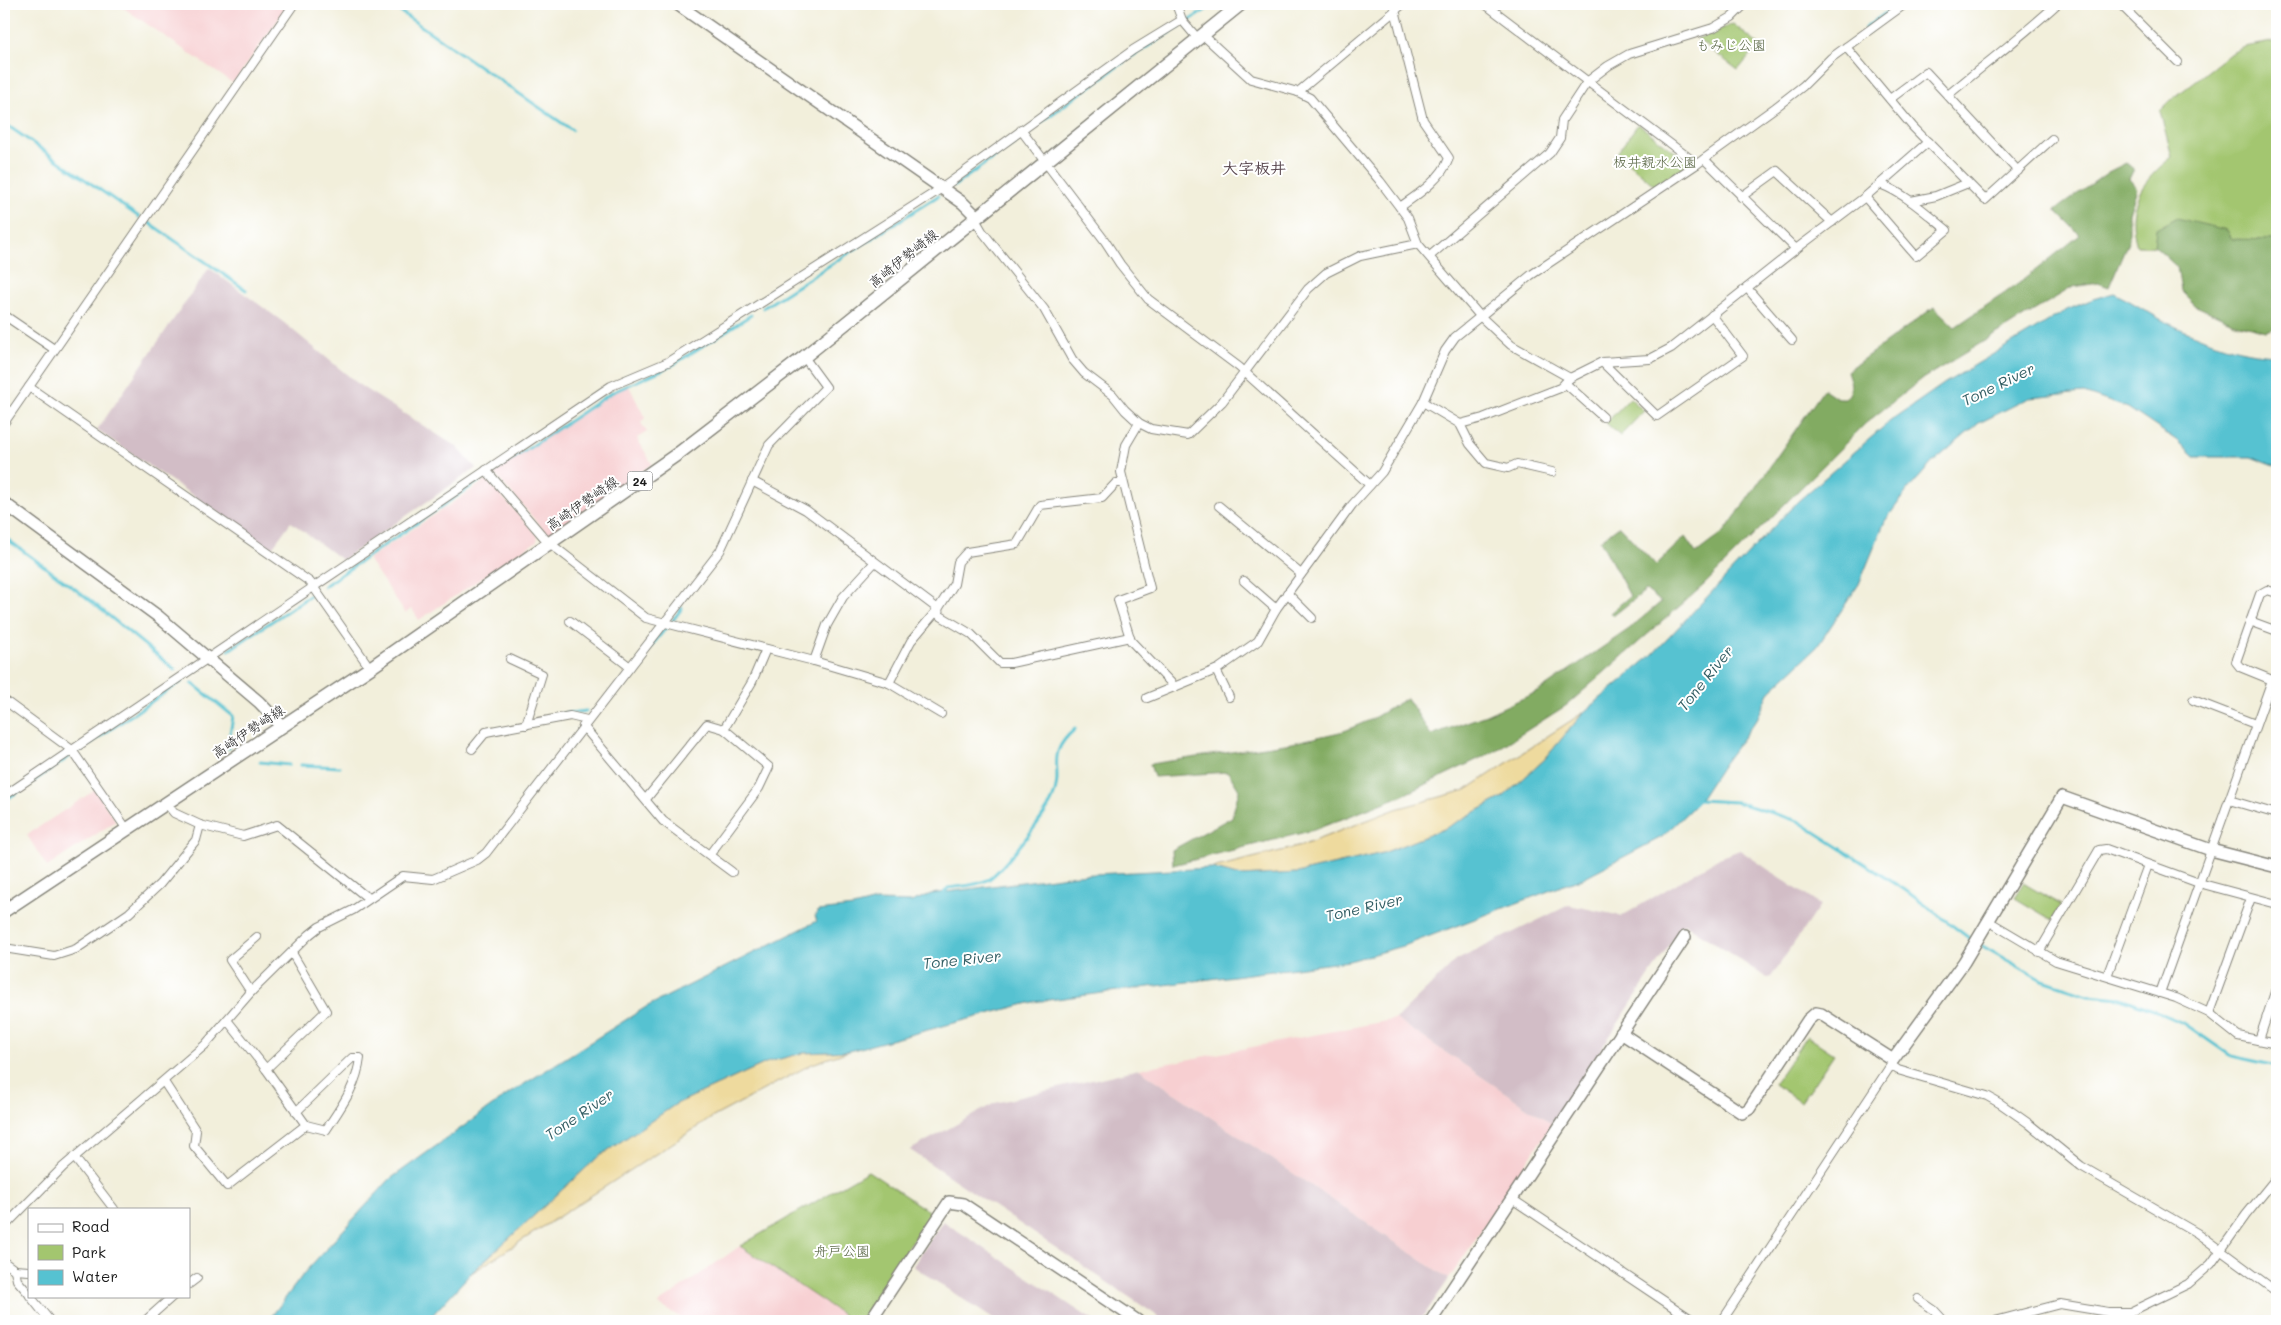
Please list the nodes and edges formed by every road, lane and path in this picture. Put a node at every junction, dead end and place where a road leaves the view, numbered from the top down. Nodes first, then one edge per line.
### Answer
1 (294, 4) edge
2 (677, 4) edge
3 (1176, 4) edge
4 (1241, 4) edge
5 (1403, 4) edge
6 (1485, 4) edge
7 (1745, 4) edge
8 (1905, 4) edge
9 (2057, 4) edge
10 (2120, 4) edge
11 (1395, 10) junction
12 (1182, 20) junction
13 (1200, 37) junction
14 (1846, 47) junction
15 (2178, 62) dead end
16 (1587, 82) junction
17 (1298, 92) junction
18 (1948, 96) junction
19 (1890, 100) junction
20 (1021, 130) junction
21 (2052, 139) dead end
22 (1928, 142) junction
23 (1045, 162) junction
24 (1701, 162) junction
25 (2018, 171) junction
26 (1968, 183) junction
27 (1880, 184) junction
28 (942, 188) junction
29 (1741, 197) junction
30 (1865, 197) junction
31 (1912, 201) junction
32 (1400, 207) junction
33 (975, 219) junction
34 (1832, 222) junction
35 (1418, 244) junction
36 (1796, 249) junction
37 (1430, 256) junction
38 (1747, 288) junction
39 (4, 315) edge
40 (1712, 315) junction
41 (1480, 316) junction
42 (1792, 340) dead end
43 (54, 349) junction
44 (804, 357) junction
45 (1602, 362) junction
46 (1245, 372) junction
47 (1567, 381) junction
48 (29, 388) junction
49 (1423, 402) junction
50 (1603, 418) dead end
51 (4, 423) edge
52 (1139, 423) junction
53 (1460, 424) junction
54 (486, 470) junction
55 (1552, 472) dead end
56 (752, 481) junction
57 (1123, 483) junction
58 (1370, 485) junction
59 (4, 503) edge
60 (1219, 506) dead end
61 (550, 544) junction
62 (874, 563) junction
63 (1301, 574) junction
64 (1244, 581) dead end
65 (315, 587) junction
66 (1287, 593) junction
67 (2277, 593) edge
68 (1276, 609) junction
69 (938, 610) junction
70 (1312, 618) dead end
71 (570, 621) dead end
72 (2250, 621) junction
73 (664, 624) junction
74 (2277, 631) edge
75 (1130, 637) junction
76 (766, 648) junction
77 (208, 659) junction
78 (510, 660) dead end
79 (814, 661) junction
80 (630, 667) junction
81 (370, 668) junction
82 (1216, 670) junction
83 (2275, 681) edge
84 (889, 683) junction
85 (1174, 687) junction
86 (1229, 697) dead end
87 (1147, 698) dead end
88 (4, 700) edge
89 (2193, 700) dead end
90 (941, 714) dead end
91 (585, 723) junction
92 (2256, 724) junction
93 (526, 725) junction
94 (282, 726) junction
95 (724, 729) junction
96 (472, 749) dead end
97 (72, 750) junction
98 (4, 796) edge
99 (646, 799) junction
100 (2229, 800) junction
101 (166, 803) junction
102 (2277, 814) edge
103 (200, 825) junction
104 (126, 828) junction
105 (2211, 850) junction
106 (710, 854) junction
107 (2148, 865) junction
108 (2277, 867) edge
109 (732, 872) dead end
110 (2199, 883) junction
111 (370, 898) junction
112 (2251, 898) junction
113 (2277, 904) edge
114 (4, 911) edge
115 (1990, 922) junction
116 (256, 937) dead end
117 (1685, 937) dead end
118 (4, 948) edge
119 (2039, 952) junction
120 (292, 953) junction
121 (2107, 976) junction
122 (2277, 986) edge
123 (251, 992) junction
124 (2160, 993) junction
125 (2209, 1013) junction
126 (227, 1020) junction
127 (1621, 1034) junction
128 (2259, 1040) junction
129 (2277, 1044) edge
130 (1892, 1063) junction
131 (266, 1069) junction
132 (164, 1082) junction
133 (296, 1112) junction
134 (306, 1125) junction
135 (74, 1158) junction
136 (2277, 1177) edge
137 (1512, 1199) junction
138 (113, 1208) edge
139 (4, 1227) edge
140 (2220, 1250) junction
141 (4, 1262) edge
142 (15, 1270) junction
143 (28, 1271) edge
144 (197, 1278) dead end
145 (190, 1283) edge
146 (2277, 1292) edge
147 (28, 1293) edge
148 (32, 1298) edge
149 (171, 1298) edge
150 (1918, 1299) dead end
151 (2130, 1312) junction
152 (50, 1321) edge
153 (145, 1321) edge
154 (870, 1321) edge
155 (1138, 1321) edge
156 (1431, 1321) edge
157 (1694, 1321) edge
158 (1722, 1321) edge
159 (1944, 1321) edge
160 (1995, 1321) edge
161 (2129, 1321) edge

1 - 43 street
2 - 28 street
3 - 12 street
4 - 13 main road, 高崎伊勢崎線 / 24
5 - 11 street
6 - 16 street
7 - 16 street
8 - 14 street
9 - 18 street
10 - 15 street
11 - 17 street
11 - 32 street
12 - 13 street
12 - 20 street
13 - 17 street
13 - 23 main road, 高崎伊勢崎線 / 24
14 - 19 street
14 - 24 street
16 - 24 street
16 - 37 street
17 - 32 street
18 - 19 street
18 - 25 street
19 - 22 street
20 - 23 street
20 - 28 street
21 - 25 street
22 - 26 street
22 - 27 street
23 - 33 main road, 高崎伊勢崎線 / 24
23 - 46 street
24 - 29 street
24 - 41 street
25 - 26 street
26 - 31 street
27 - 30 street
27 - 31 street
28 - 33 street
28 - 54 street
29 - 34 street
29 - 36 street
30 - 31 street
30 - 34 street
32 - 35 street
33 - 44 main road, 高崎伊勢崎線 / 24
33 - 52 street
34 - 36 street
35 - 37 street
35 - 46 street
36 - 38 street
37 - 41 street
38 - 40 street
38 - 42 street
39 - 43 street
40 - 45 street
40 - 45 street
41 - 47 street
41 - 49 street
43 - 48 street
44 - 56 street
44 - 61 main road, 高崎伊勢崎線 / 24
45 - 47 street
46 - 52 street
46 - 58 street
47 - 50 street
47 - 53 street
48 - 51 street
48 - 65 street
49 - 53 street
49 - 58 street
52 - 57 street
53 - 55 street
54 - 61 street
54 - 65 street
56 - 62 street
56 - 73 street
57 - 69 street
57 - 75 street
58 - 63 street
59 - 77 street
60 - 63 street
61 - 73 street
61 - 81 main road, 高崎伊勢崎線 / 24
62 - 69 street
62 - 79 street
63 - 66 street
64 - 68 street
65 - 77 street
65 - 81 street
66 - 68 street
66 - 70 street
67 - 72 street
68 - 82 street
69 - 75 street
69 - 84 street
71 - 80 street
72 - 74 street
72 - 83 street
73 - 76 street
73 - 80 street
75 - 85 street
76 - 79 street
76 - 95 street
77 - 94 street
77 - 97 street
78 - 93 street
79 - 84 street
80 - 91 street
81 - 94 main road, 高崎伊勢崎線 / 24
82 - 85 street
82 - 86 street
83 - 92 street
84 - 90 street
85 - 87 street
88 - 97 street
89 - 92 street
91 - 93 street
91 - 99 street
91 - 111 street
92 - 100 street
93 - 96 street
94 - 101 main road, 高崎伊勢崎線 / 24
95 - 99 street
95 - 106 street
97 - 98 street
97 - 104 street
99 - 106 street
100 - 102 street
100 - 105 street
101 - 103 street
101 - 104 main road, 高崎伊勢崎線 / 24
103 - 111 street
103 - 118 street
104 - 114 main road, 高崎伊勢崎線 / 24
105 - 108 street
105 - 110 street
105 - 115 street
106 - 109 street
107 - 110 street
107 - 119 street
107 - 121 street
110 - 112 street
110 - 124 street
111 - 120 street
112 - 113 street
112 - 125 street
115 - 119 street
115 - 130 street
116 - 123 street
117 - 127 street
119 - 121 street
120 - 123 street
120 - 131 street
121 - 124 street
122 - 128 street
123 - 126 street
124 - 125 street
125 - 128 street
126 - 131 street
126 - 132 street
127 - 130 street
127 - 137 street
128 - 129 street
130 - 140 street
130 - 158 street
131 - 133 street
132 - 134 street
132 - 135 street
133 - 134 street
133 - 134 street
135 - 138 street
135 - 139 street
136 - 140 street
137 - 156 street
137 - 157 street
140 - 146 street
140 - 151 street
141 - 142 street
142 - 143 street
142 - 147 street
144 - 145 street
148 - 152 street
149 - 153 street
150 - 159 street
151 - 160 street
151 - 161 street
154 - 155 street

